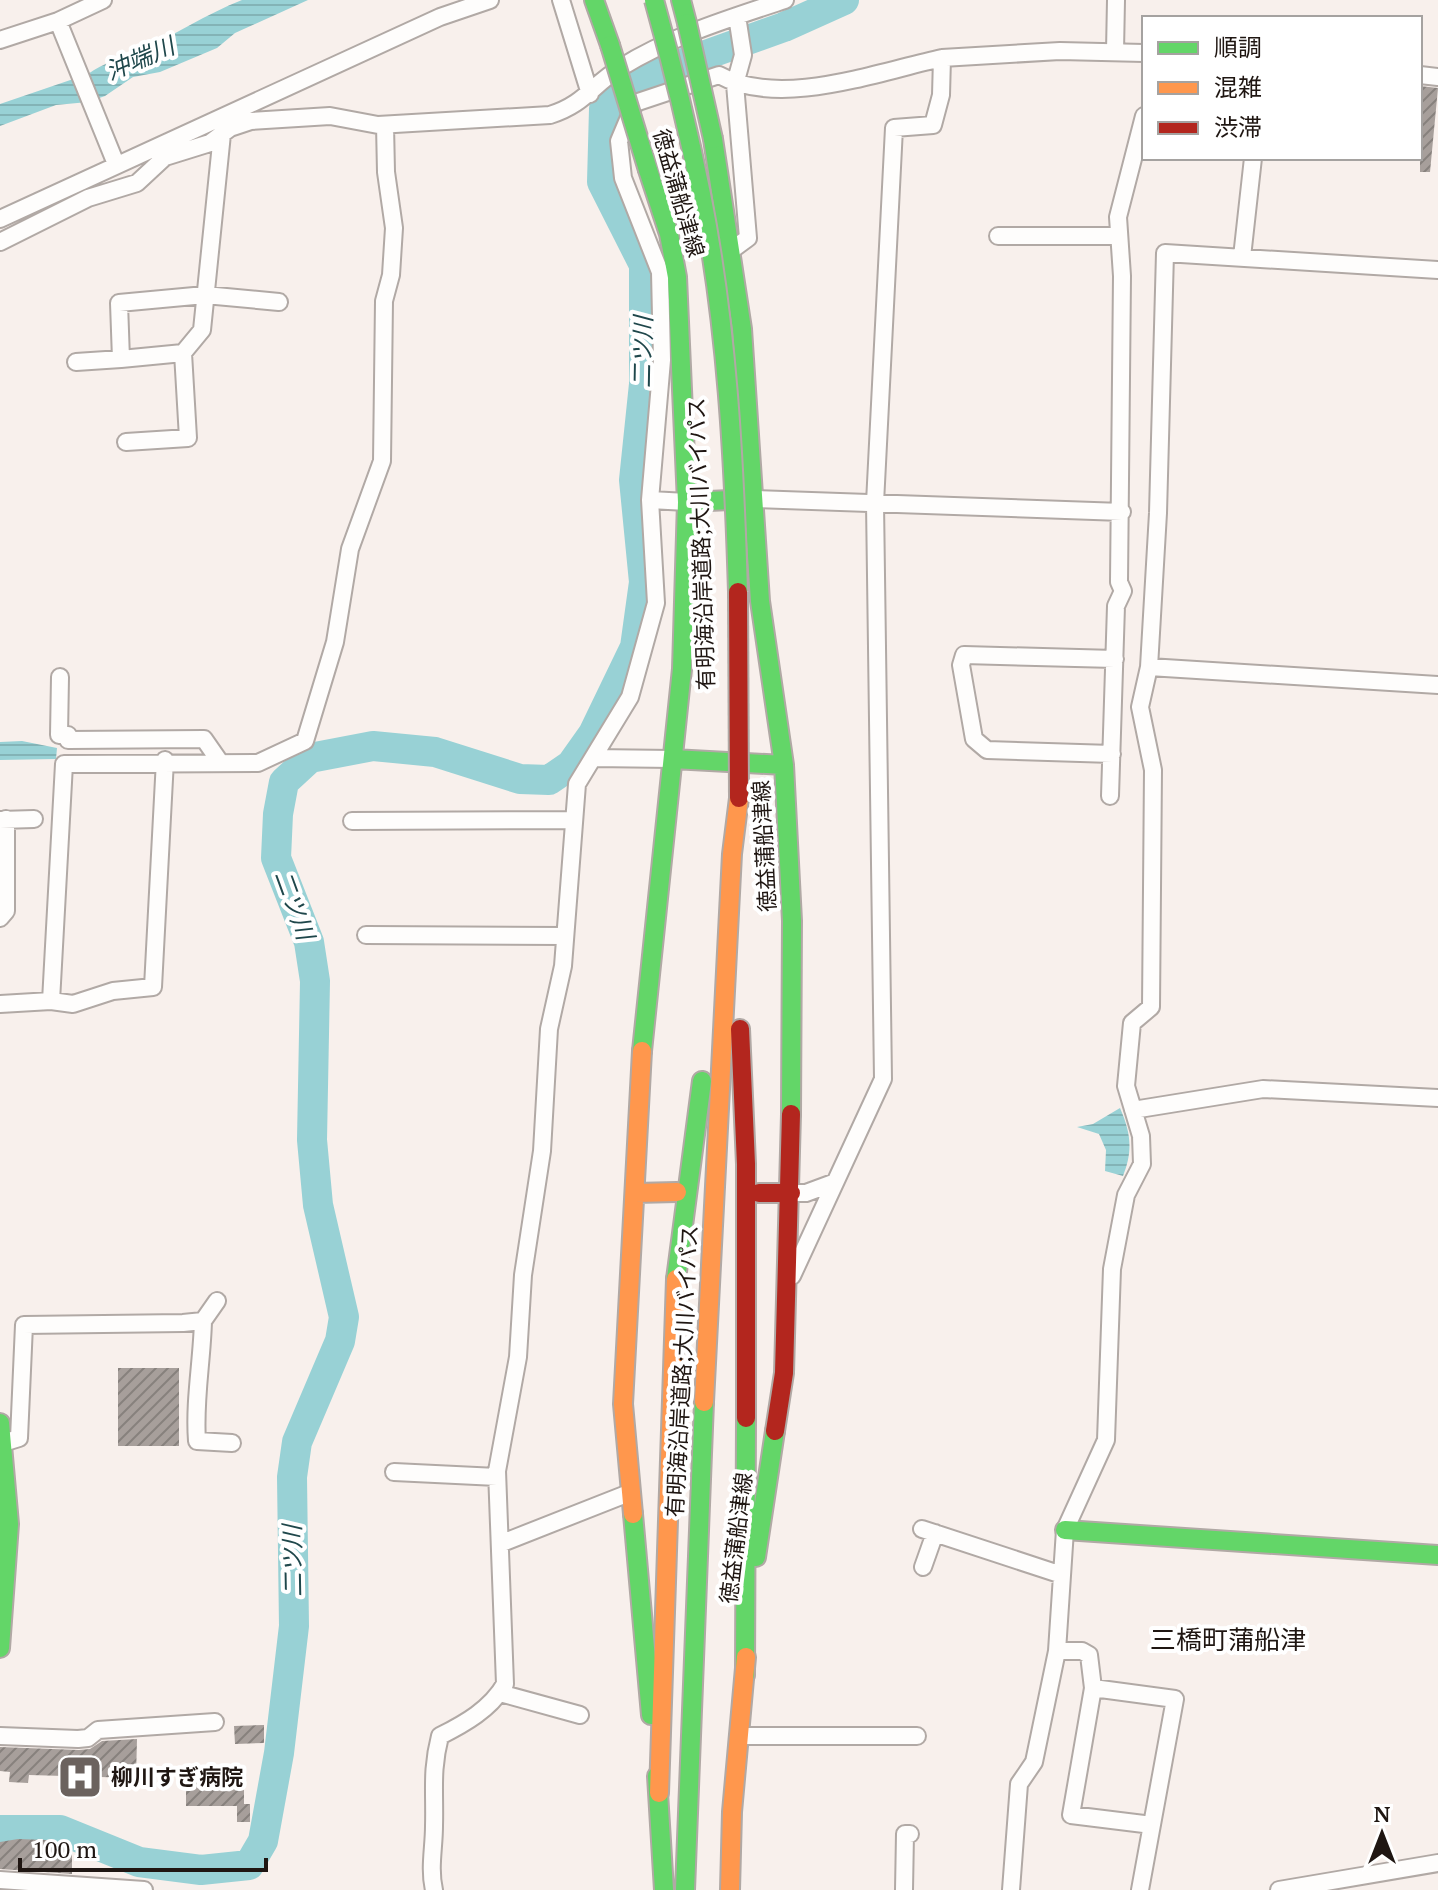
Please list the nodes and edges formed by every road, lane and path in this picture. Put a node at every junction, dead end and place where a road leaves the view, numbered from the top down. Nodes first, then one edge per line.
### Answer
1 (103, 0) edge
2 (490, 0) edge
3 (561, 0) edge
4 (594, 0) edge
5 (643, 0) edge
6 (654, 0) edge
7 (681, 0) edge
8 (785, 0) edge
9 (1116, 0) edge
10 (737, 16) junction
11 (61, 27) junction
12 (0, 40) edge
13 (1115, 51) junction
14 (1142, 53) edge
15 (942, 58) junction
16 (735, 84) junction
17 (590, 94) junction
18 (1142, 124) edge
19 (385, 125) junction
20 (222, 134) junction
21 (113, 159) junction
22 (1253, 160) edge
23 (0, 219) edge
24 (998, 236) dead end
25 (1119, 236) junction
26 (0, 242) edge
27 (729, 252) junction
28 (1242, 257) junction
29 (1438, 270) edge
30 (205, 295) junction
31 (279, 302) dead end
32 (183, 353) junction
33 (121, 359) junction
34 (76, 362) dead end
35 (126, 442) dead end
36 (754, 499) junction
37 (650, 500) junction
38 (687, 502) junction
39 (875, 503) junction
40 (1122, 512) junction
41 (1115, 659) junction
42 (1149, 667) junction
43 (60, 677) dead end
44 (1438, 685) edge
45 (1112, 754) junction
46 (593, 758) junction
47 (673, 759) junction
48 (165, 760) junction
49 (220, 762) junction
50 (784, 765) junction
51 (1110, 796) dead end
52 (734, 798) junction
53 (34, 819) dead end
54 (3, 820) edge
55 (573, 820) junction
56 (352, 821) dead end
57 (732, 854) junction
58 (0, 918) edge
59 (366, 935) dead end
60 (565, 936) junction
61 (51, 1001) junction
62 (0, 1004) edge
63 (1438, 1098) edge
64 (1133, 1110) junction
65 (833, 1183) junction
66 (677, 1192) dead end
67 (635, 1193) junction
68 (759, 1193) dead end
69 (791, 1193) junction
70 (787, 1287) junction
71 (217, 1301) dead end
72 (203, 1321) junction
73 (0, 1423) edge
74 (3, 1443) junction
75 (232, 1443) dead end
76 (394, 1472) dead end
77 (497, 1477) junction
78 (629, 1493) junction
79 (1065, 1530) junction
80 (502, 1543) junction
81 (1438, 1555) edge
82 (923, 1567) dead end
83 (1062, 1575) junction
84 (0, 1648) edge
85 (1057, 1651) junction
86 (745, 1675) junction
87 (1093, 1688) junction
88 (500, 1693) junction
89 (580, 1715) dead end
90 (215, 1722) dead end
91 (0, 1736) edge
92 (739, 1736) junction
93 (917, 1736) dead end
94 (659, 1793) junction
95 (1152, 1825) junction
96 (910, 1834) dead end
97 (1438, 1863) edge
98 (0, 1880) edge
99 (144, 1890) edge
100 (434, 1890) edge
101 (664, 1890) edge
102 (685, 1890) edge
103 (730, 1890) edge
104 (904, 1890) edge
105 (1011, 1890) edge
106 (1140, 1890) edge
107 (1279, 1890) edge

1 - 11 street
2 - 21 street
3 - 17 street
4 - 38 main road, 徳益蒲船津線, bridge
5 - 52 main road, 有明海沿岸道路;大川バイパス, bridge
6 - 52 main road, 有明海沿岸道路;大川バイパス, bridge
7 - 27 main road, 徳益蒲船津線, bridge
8 - 10 street
9 - 13 street
10 - 16 street
10 - 17 street
11 - 12 street
11 - 21 street
13 - 14 street
13 - 15 street
15 - 16 street
15 - 39 street
16 - 27 street
16 - 37 street
17 - 19 street
18 - 25 street
19 - 20 street
19 - 49 street
20 - 26 street
20 - 30 street
21 - 23 street
22 - 28 street
24 - 25 street
25 - 40 street
27 - 36 main road, 徳益蒲船津線
28 - 29 street
28 - 42 street
30 - 31 street
30 - 32 street
30 - 33 street
32 - 33 street
32 - 35 street
33 - 34 street
36 - 38 main road
36 - 39 street
36 - 50 main road, 徳益蒲船津線
37 - 38 street
37 - 46 street
38 - 47 main road, 徳益蒲船津線
39 - 40 street
39 - 65 street
40 - 41 street
41 - 45 street
41 - 45 street
42 - 44 street
42 - 64 street
43 - 49 street
45 - 51 street
46 - 47 street
46 - 55 street
47 - 50 main road
47 - 67 main road, 徳益蒲船津線
48 - 49 street
48 - 61 street
48 - 61 street
50 - 69 main road, 徳益蒲船津線
52 - 57 main road, 有明海沿岸道路;大川バイパス
53 - 54 street
54 - 58 street
55 - 56 street
55 - 60 street
57 - 86 main road
57 - 94 main road
57 - 102 main road, 有明海沿岸道路;大川バイパス
59 - 60 street
60 - 77 street
61 - 62 street
63 - 64 street
64 - 79 street
65 - 69 street
65 - 70 street
66 - 67 main road
67 - 78 main road, 徳益蒲船津線
68 - 69 main road
69 - 70 main road, 徳益蒲船津線
70 - 86 main road, 徳益蒲船津線
71 - 72 street
72 - 74 street
72 - 75 street
73 - 74 main road
74 - 84 main road
76 - 77 street
77 - 80 street
78 - 80 street
78 - 94 main road, 徳益蒲船津線
79 - 81 main road
79 - 83 street
80 - 88 street
82 - 83 street
83 - 85 street
85 - 87 street
85 - 105 street
86 - 92 main road, 徳益蒲船津線
87 - 95 street
87 - 95 street
88 - 89 street
88 - 100 street
90 - 91 street
92 - 93 street
92 - 103 main road, 徳益蒲船津線
94 - 101 main road, 徳益蒲船津線
95 - 106 street
96 - 104 street
97 - 107 street
98 - 99 street

